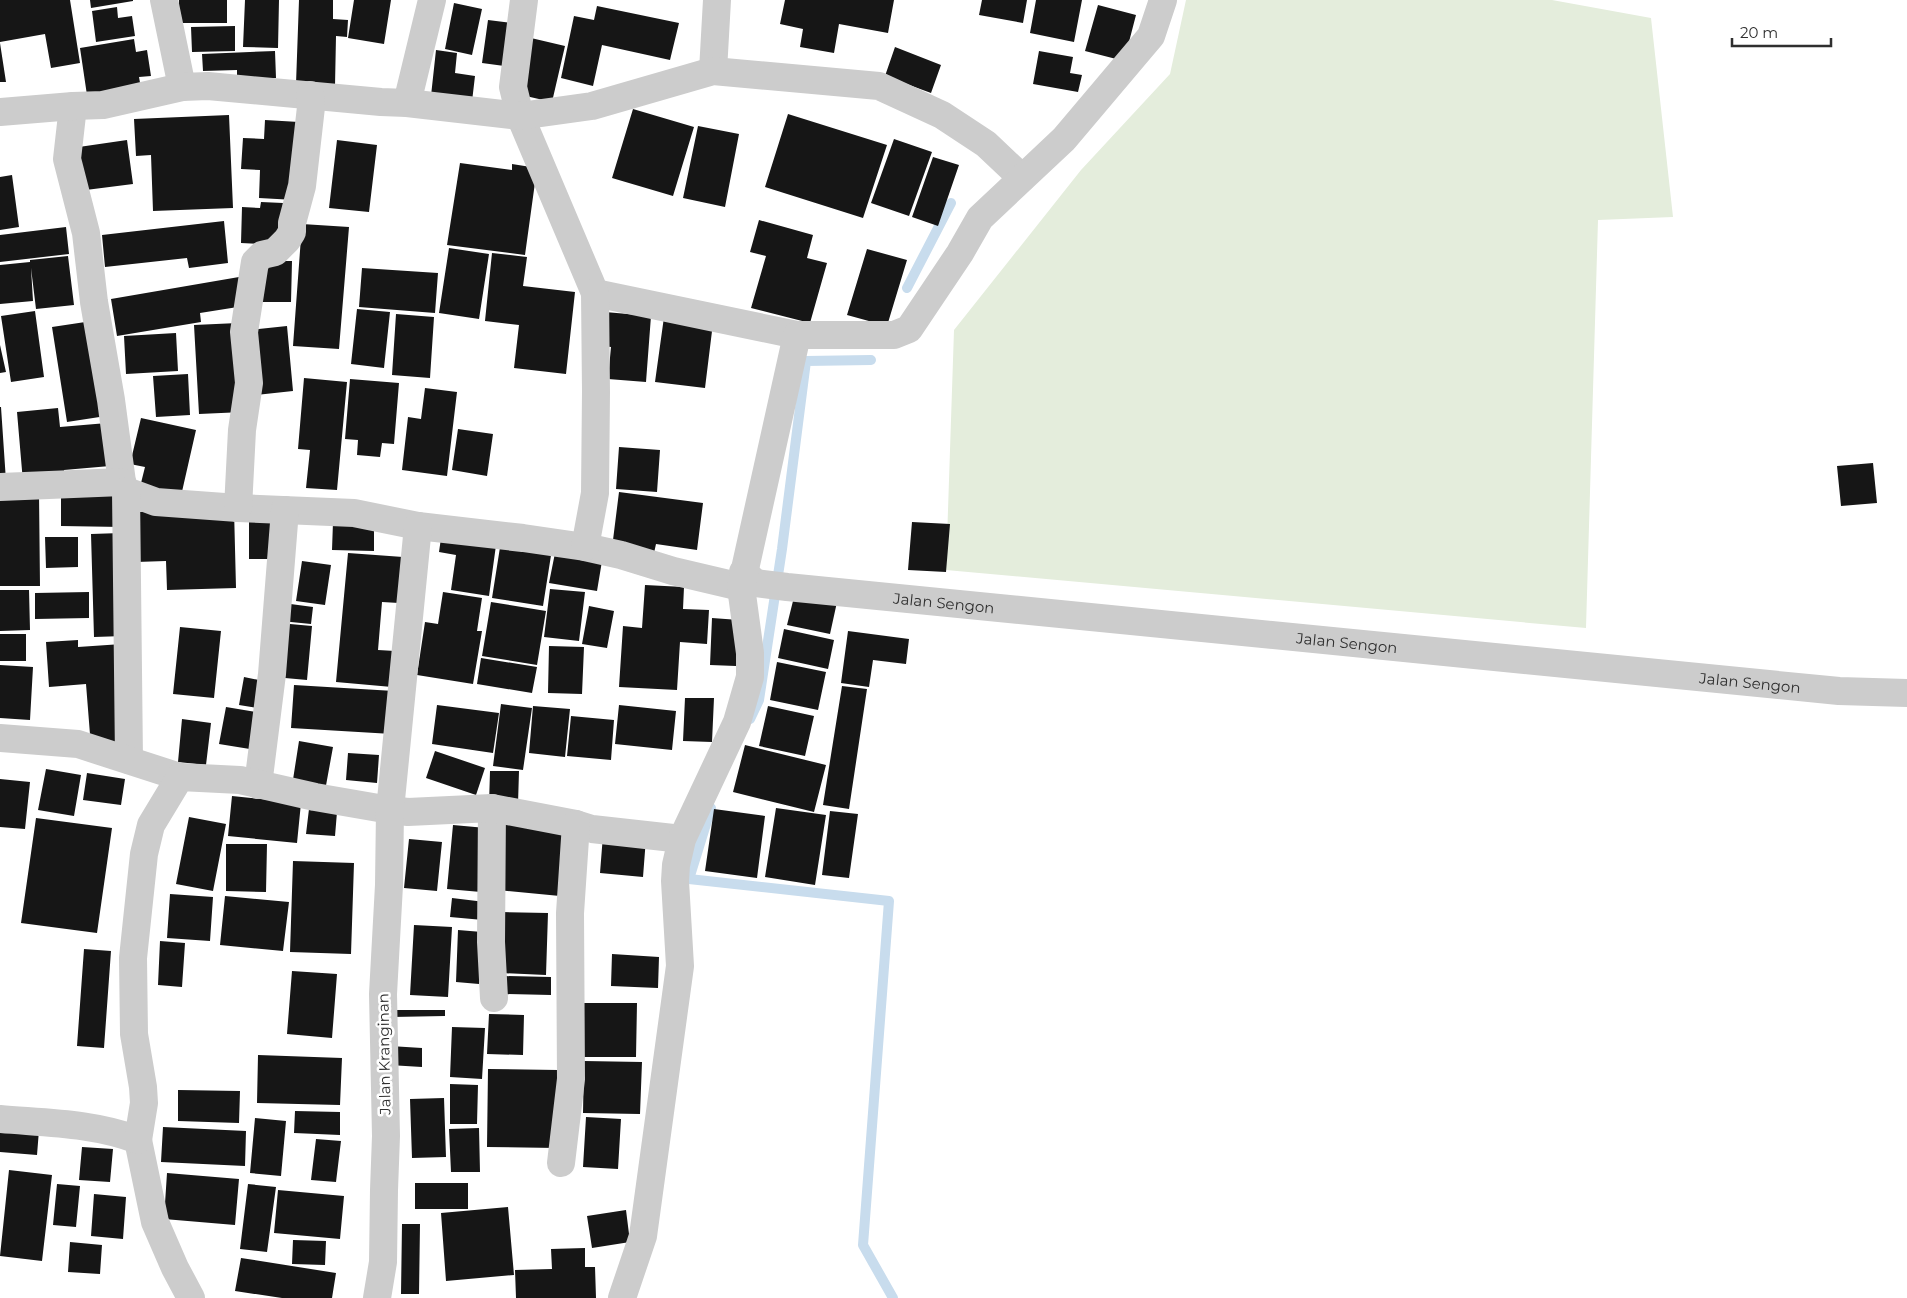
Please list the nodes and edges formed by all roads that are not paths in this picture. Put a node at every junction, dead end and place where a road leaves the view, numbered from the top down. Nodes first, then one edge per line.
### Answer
1 (164, 0) edge
2 (432, 0) edge
3 (524, 0) edge
4 (717, 0) edge
5 (1163, 0) edge
6 (712, 71) junction
7 (182, 87) junction
8 (310, 95) junction
9 (407, 103) junction
10 (73, 106) junction
11 (0, 112) edge
12 (520, 116) junction
13 (1022, 178) junction
14 (594, 292) junction
15 (797, 335) junction
16 (124, 486) junction
17 (0, 487) edge
18 (238, 508) junction
19 (285, 510) junction
20 (418, 526) junction
21 (585, 547) junction
22 (747, 580) junction
23 (1907, 693) edge
24 (0, 738) edge
25 (129, 760) junction
26 (180, 776) junction
27 (258, 785) junction
28 (492, 808) junction
29 (390, 810) junction
30 (576, 824) junction
31 (682, 839) junction
32 (494, 998) dead end
33 (0, 1119) edge
34 (138, 1140) junction
35 (561, 1163) dead end
36 (191, 1298) edge
37 (377, 1298) edge
38 (622, 1298) edge

1 - 7 street
2 - 9 street
3 - 12 street
4 - 6 street
5 - 13 street
6 - 12 street
6 - 13 street
7 - 8 street
7 - 10 street
8 - 9 street
8 - 18 street
9 - 12 street
10 - 11 street
10 - 16 street
12 - 14 street
13 - 15 street
14 - 15 street
14 - 21 street
15 - 22 street
16 - 17 street
16 - 18 street, Jalan Sengon
16 - 25 street
18 - 19 street, Jalan Sengon
19 - 20 street, Jalan Sengon
19 - 27 street
20 - 21 street, Jalan Sengon
20 - 29 street, Jalan Kranginan
21 - 22 street, Jalan Sengon
22 - 23 street, Jalan Sengon
22 - 31 street
24 - 25 street
25 - 26 street
26 - 27 street
26 - 34 street
27 - 29 street
28 - 29 street
28 - 30 street
28 - 32 street
29 - 37 street, Jalan Kranginan
30 - 31 street
30 - 35 street
31 - 38 street
33 - 34 street
34 - 36 street

